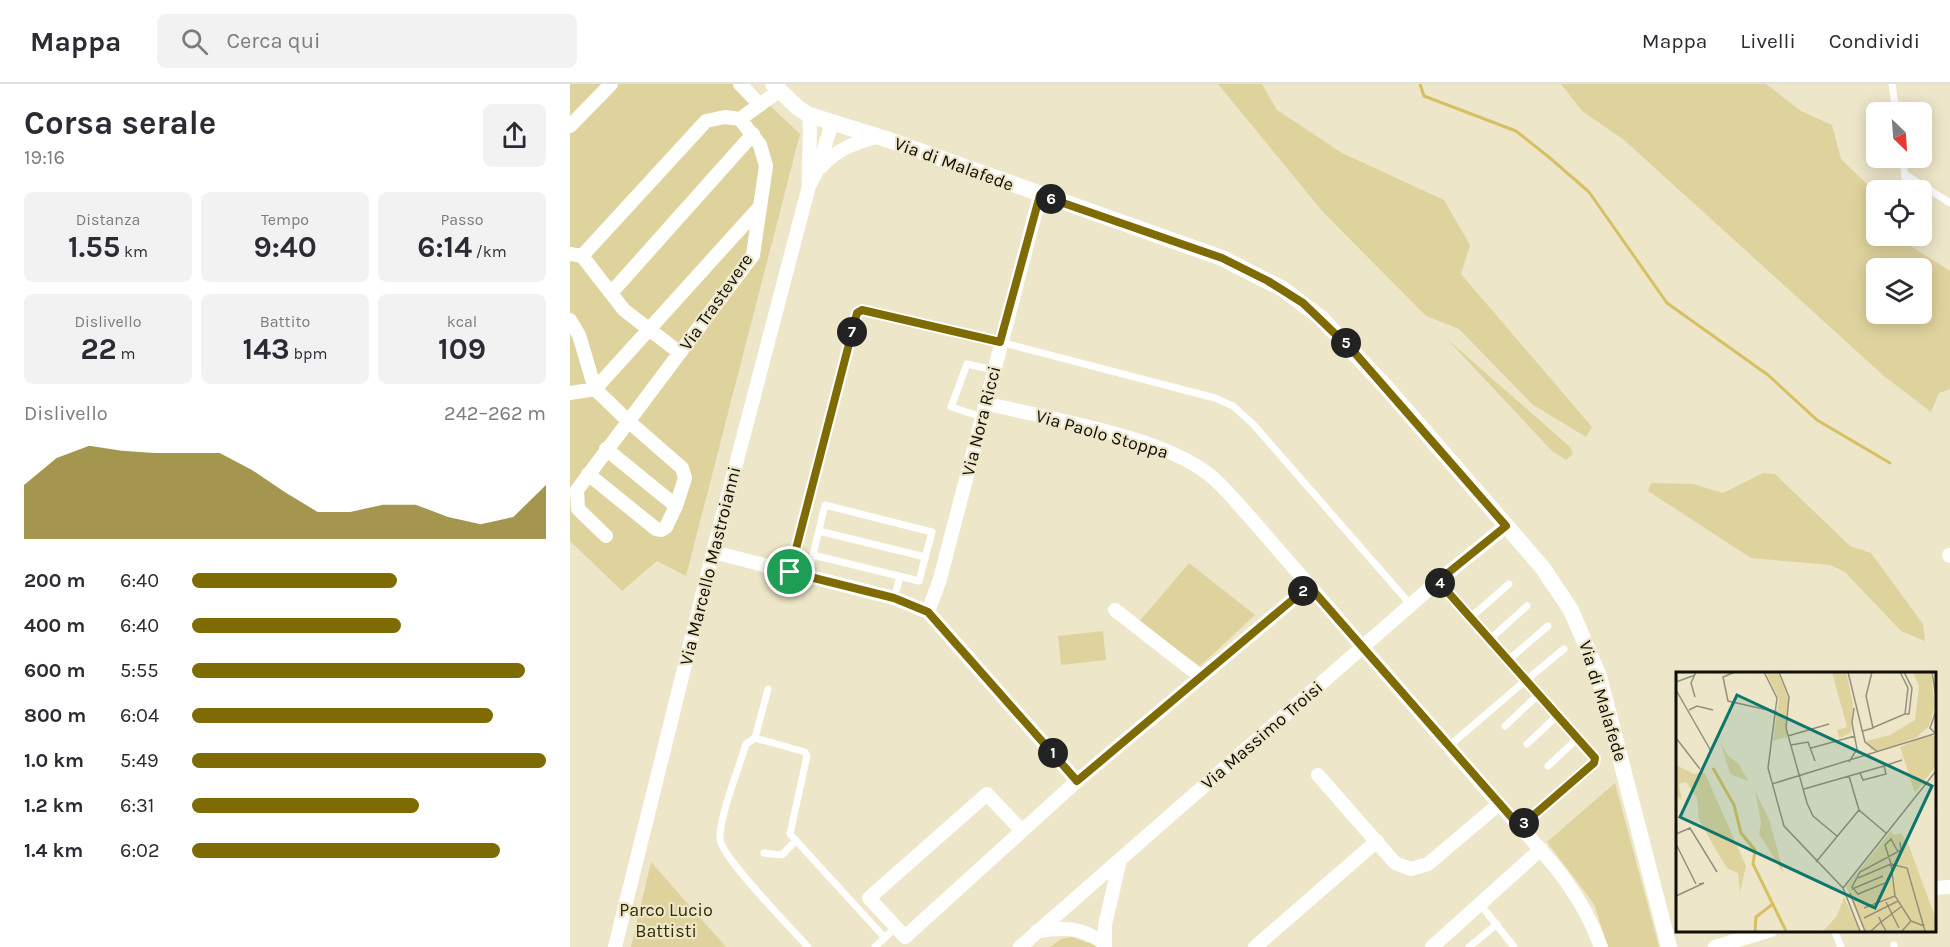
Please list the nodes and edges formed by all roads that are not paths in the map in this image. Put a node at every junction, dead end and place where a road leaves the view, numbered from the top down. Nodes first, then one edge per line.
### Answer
1 (610, 84) edge
2 (740, 84) edge
3 (1892, 84) edge
4 (776, 87) edge
5 (1895, 102) edge
6 (760, 105) junction
7 (809, 115) junction
8 (740, 119) junction
9 (832, 123) junction
10 (570, 126) edge
11 (753, 134) junction
12 (876, 137) junction
13 (1905, 168) edge
14 (818, 171) junction
15 (1906, 175) junction
16 (1906, 180) edge
17 (809, 186) junction
18 (1040, 195) junction
19 (1950, 203) edge
20 (758, 209) junction
21 (576, 255) edge
22 (611, 293) junction
23 (570, 320) edge
24 (649, 329) junction
25 (1000, 342) junction
26 (680, 353) junction
27 (993, 370) junction
28 (595, 388) junction
29 (570, 393) edge
30 (986, 403) junction
31 (982, 417) junction
32 (627, 420) junction
33 (606, 449) junction
34 (588, 474) junction
35 (676, 506) junction
36 (1506, 526) junction
37 (819, 531) junction
38 (606, 536) dead end
39 (712, 552) junction
40 (813, 555) junction
41 (925, 557) junction
42 (790, 572) junction
43 (808, 576) junction
44 (900, 577) junction
45 (1438, 581) junction
46 (1509, 584) dead end
47 (1309, 586) junction
48 (894, 598) junction
49 (1411, 605) junction
50 (1527, 606) dead end
51 (1115, 610) dead end
52 (928, 612) junction
53 (1470, 618) junction
54 (1548, 626) dead end
55 (1490, 640) junction
56 (1363, 647) junction
57 (1564, 649) dead end
58 (1507, 661) junction
59 (1201, 677) junction
60 (1525, 681) junction
61 (768, 689) dead end
62 (1538, 695) junction
63 (1557, 716) junction
64 (1505, 726) dead end
65 (755, 738) junction
66 (1577, 739) junction
67 (1527, 744) dead end
68 (1449, 746) junction
69 (1548, 766) dead end
70 (1318, 775) dead end
71 (1077, 781) junction
72 (1499, 804) junction
73 (1520, 827) junction
74 (1022, 831) junction
75 (796, 840) junction
76 (1377, 842) junction
77 (1540, 849) junction
78 (764, 853) dead end
79 (1120, 860) junction
80 (1950, 886) edge
81 (1935, 888) edge
82 (1480, 904) junction
83 (1497, 924) junction
84 (1037, 931) junction
85 (901, 932) junction
86 (1764, 932) edge
87 (1835, 932) edge
88 (890, 943) edge
89 (1105, 946) edge
90 (1511, 946) edge
91 (615, 947) edge
92 (808, 947) edge
93 (875, 947) edge
94 (1020, 947) edge
95 (1035, 947) edge
96 (1255, 947) edge
97 (1432, 947) edge
98 (1469, 947) edge
99 (1601, 947) edge
100 (1670, 947) edge
101 (1715, 947) edge
102 (1841, 947) edge

1 - 10 street
2 - 6 street
3 - 5 lane
4 - 6 street
4 - 7 street, Via di Malafede
6 - 8 street
7 - 9 street, Via di Malafede
7 - 17 street
8 - 11 street
8 - 21 street
9 - 12 street, Via di Malafede
9 - 14 street
11 - 20 street, Via Trastevere
11 - 22 street
12 - 14 street
12 - 18 street, Via di Malafede
13 - 15 lane
14 - 17 street
15 - 16 lane
15 - 19 lane
17 - 39 street, Via Marcello Mastroianni
18 - 25 street, Via Nora Ricci
18 - 36 street, Via di Malafede
20 - 24 street
20 - 26 street, Via Trastevere
21 - 22 street
22 - 24 street
23 - 28 street
24 - 26 street
24 - 28 street
25 - 27 street, Via Nora Ricci
25 - 42 lane
25 - 49 lane
26 - 32 street, Via Trastevere
27 - 30 street, Via Nora Ricci
27 - 31 lane
28 - 29 street
28 - 32 street
30 - 31 street, Via Nora Ricci
30 - 47 street, Via Paolo Stoppa
31 - 52 street, Via Nora Ricci
32 - 33 street, Via Trastevere
32 - 35 street
33 - 34 street, Via Trastevere
33 - 35 street
34 - 35 street
34 - 38 street, Via Trastevere
36 - 45 street, Via Massimo Troisi
36 - 100 street, Via di Malafede
37 - 40 lane
37 - 41 lane
37 - 41 lane
39 - 42 street
39 - 91 street, Via Marcello Mastroianni
40 - 43 lane
40 - 44 lane
41 - 44 lane
42 - 43 street
43 - 48 street
44 - 48 lane
45 - 49 street, Via Massimo Troisi
45 - 53 lane
46 - 53 lane
47 - 56 street, Via Paolo Stoppa
47 - 59 street
48 - 52 street
49 - 56 street, Via Massimo Troisi
50 - 55 lane
51 - 59 street
52 - 71 street
53 - 55 lane
54 - 58 lane
55 - 58 lane
56 - 68 street, Via Paolo Stoppa
56 - 79 street, Via Massimo Troisi
57 - 60 lane
58 - 60 lane
59 - 71 street
60 - 62 lane
60 - 68 lane
61 - 65 lane
62 - 63 lane
62 - 64 lane
63 - 66 lane
63 - 67 lane
65 - 75 lane
65 - 92 lane
66 - 69 lane
66 - 73 lane
68 - 72 street, Via Paolo Stoppa
70 - 76 street
71 - 74 street
72 - 73 street, Via Paolo Stoppa
72 - 76 street
73 - 77 street, Via Paolo Stoppa
74 - 85 street
74 - 85 street
75 - 78 lane
75 - 88 lane
76 - 96 street
77 - 82 street
77 - 99 street, Via Paolo Stoppa
79 - 84 street, Via Massimo Troisi
79 - 89 street
80 - 81 street
82 - 83 lane
82 - 97 street
83 - 90 lane
83 - 98 lane
84 - 89 street
84 - 94 street, Via Massimo Troisi
84 - 95 street
85 - 88 street
86 - 101 street
87 - 102 lane
88 - 93 lane

